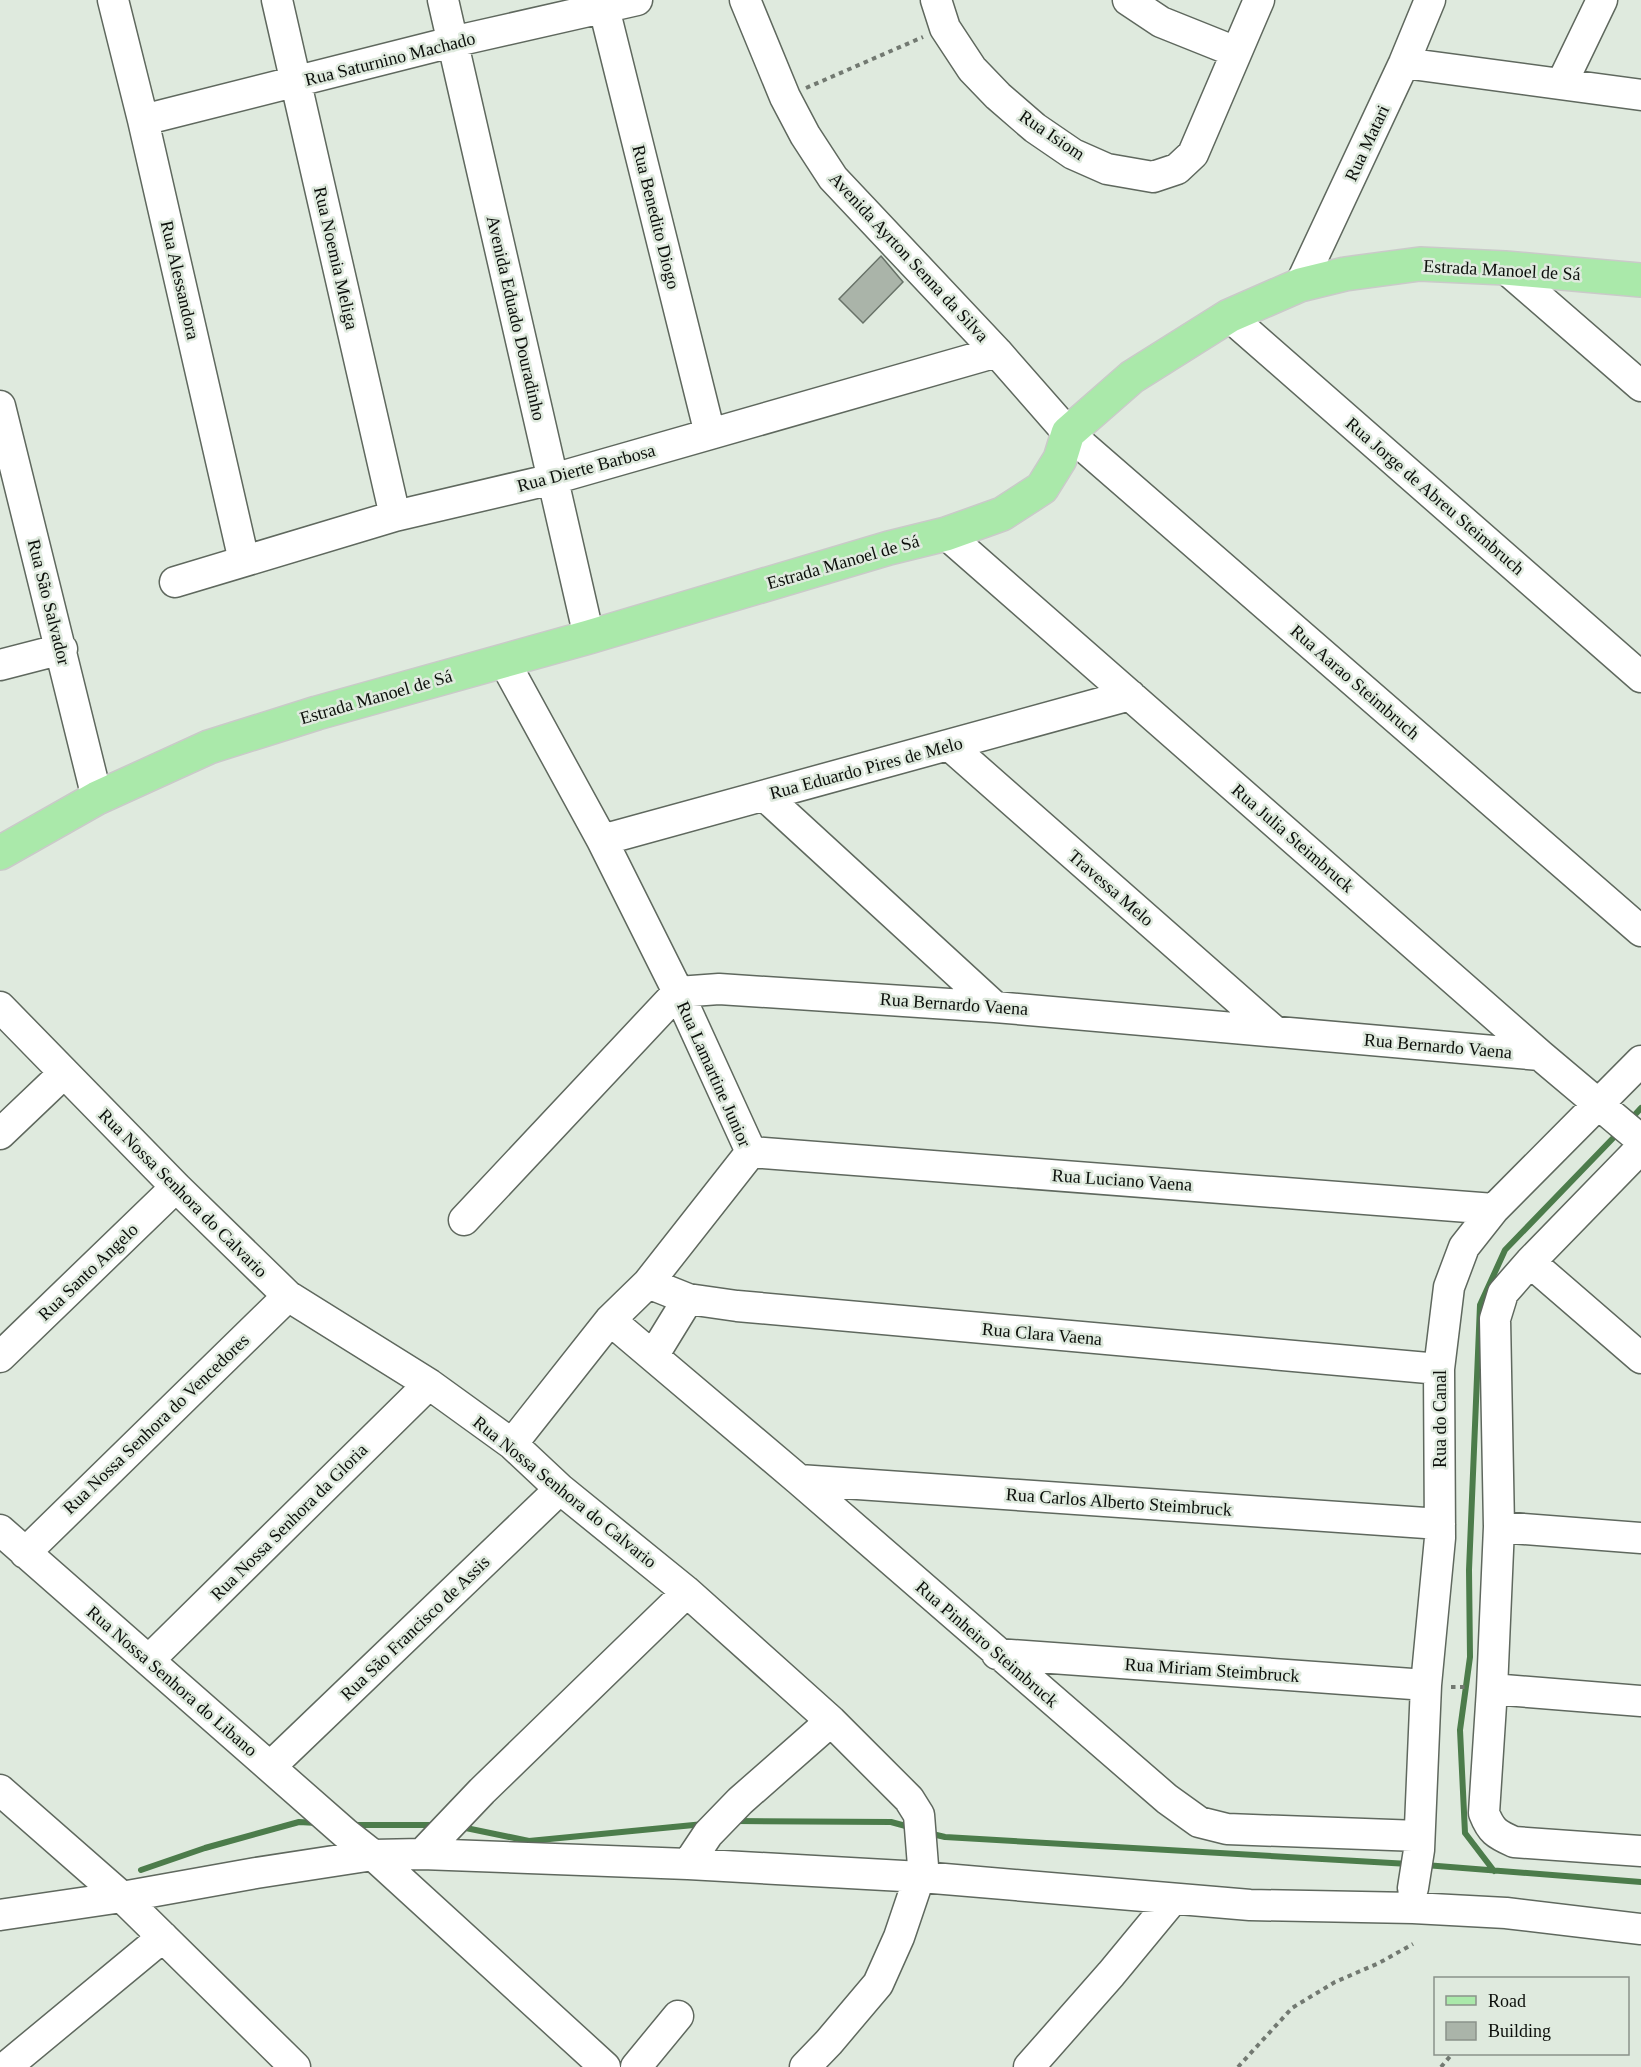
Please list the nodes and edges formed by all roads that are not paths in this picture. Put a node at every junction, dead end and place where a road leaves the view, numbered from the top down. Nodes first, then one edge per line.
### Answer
1 (113, 0) edge
2 (277, 0) edge
3 (442, 0) edge
4 (637, 0) edge
5 (745, 0) edge
6 (1128, 0) edge
7 (1259, 0) edge
8 (1430, 0) edge
9 (1602, 0) edge
10 (603, 4) edge
11 (941, 14) edge
12 (452, 42) junction
13 (1236, 52) junction
14 (1404, 63) junction
15 (296, 82) junction
16 (1562, 83) junction
17 (1641, 95) edge
18 (143, 120) junction
19 (1505, 268) junction
20 (1641, 280) edge
21 (1300, 285) junction
22 (1228, 316) junction
23 (997, 352) junction
24 (1641, 386) edge
25 (0, 406) edge
26 (1068, 433) junction
27 (710, 434) junction
28 (553, 479) junction
29 (395, 516) junction
30 (946, 534) junction
31 (244, 561) junction
32 (175, 582) dead end
33 (589, 637) junction
34 (62, 649) junction
35 (504, 661) junction
36 (0, 665) edge
37 (1641, 677) edge
38 (1130, 695) junction
39 (949, 745) junction
40 (765, 796) junction
41 (97, 798) junction
42 (602, 840) junction
43 (0, 853) edge
44 (1641, 931) edge
45 (678, 992) junction
46 (0, 1007) edge
47 (995, 1007) junction
48 (1273, 1030) junction
49 (1540, 1055) junction
50 (1641, 1061) edge
51 (63, 1074) junction
52 (1604, 1108) junction
53 (0, 1134) edge
54 (1640, 1142) edge
55 (751, 1152) junction
56 (176, 1187) junction
57 (1494, 1209) junction
58 (464, 1220) dead end
59 (1530, 1262) junction
60 (648, 1283) junction
61 (288, 1296) junction
62 (688, 1299) junction
63 (610, 1320) junction
64 (653, 1356) junction
65 (0, 1357) edge
66 (1641, 1358) edge
67 (1440, 1369) junction
68 (429, 1384) junction
69 (512, 1444) junction
70 (799, 1479) junction
71 (560, 1489) junction
72 (1440, 1524) junction
73 (1499, 1527) junction
74 (0, 1530) edge
75 (1641, 1538) edge
76 (25, 1552) junction
77 (687, 1592) junction
78 (997, 1654) junction
79 (149, 1660) junction
80 (1435, 1686) junction
81 (1482, 1688) junction
82 (1641, 1701) edge
83 (831, 1722) junction
84 (270, 1767) junction
85 (0, 1790) edge
86 (1419, 1843) junction
87 (430, 1845) junction
88 (1641, 1851) edge
89 (373, 1856) junction
90 (688, 1864) junction
91 (922, 1871) junction
92 (1413, 1888) dead end
93 (116, 1892) junction
94 (1173, 1899) junction
95 (0, 1915) edge
96 (1641, 1929) edge
97 (163, 1937) junction
98 (678, 2016) dead end
99 (6, 2067) edge
100 (295, 2067) edge
101 (605, 2067) edge
102 (636, 2067) edge
103 (805, 2067) edge
104 (1029, 2067) edge

1 - 18 street, Rua Alessandora
2 - 15 street, Rua Noemia Meliga
3 - 12 street, Avenida Eduado Douradinho
4 - 10 street, Rua Saturnino Machado
5 - 23 street, Avenida Ayrton Senna da Silva
6 - 13 street
7 - 13 street, Rua Isiom
8 - 14 street, Rua Matari
9 - 16 street
10 - 12 street, Rua Saturnino Machado
10 - 27 street, Rua Benedito Diogo
11 - 13 street, Rua Isiom
12 - 15 street, Rua Saturnino Machado
12 - 28 street, Avenida Eduado Douradinho
14 - 16 street
14 - 21 street, Rua Matari
15 - 18 street, Rua Saturnino Machado
15 - 29 street, Rua Noemia Meliga
16 - 17 street
18 - 31 street, Rua Alessandora
19 - 20 main road, Estrada Manoel de Sá
19 - 21 main road, Estrada Manoel de Sá
19 - 24 street
21 - 22 main road, Estrada Manoel de Sá
22 - 26 main road, Estrada Manoel de Sá
22 - 37 street, Rua Jorge de Abreu Steimbruch
23 - 26 street, Avenida Ayrton Senna da Silva
23 - 27 street, Rua Dierte Barbosa
25 - 34 street, Rua São Salvador
26 - 30 main road, Estrada Manoel de Sá
26 - 44 street, Rua Aarao Steimbruch
27 - 28 street, Rua Dierte Barbosa
28 - 29 street, Rua Dierte Barbosa
28 - 33 street, Avenida Eduado Douradinho
29 - 31 street, Rua Dierte Barbosa
30 - 33 main road, Estrada Manoel de Sá
30 - 38 street, Rua Julia Steimbruck
31 - 32 street, Rua Dierte Barbosa
33 - 35 main road, Estrada Manoel de Sá
34 - 36 street
34 - 41 street, Rua São Salvador
35 - 41 main road, Estrada Manoel de Sá
35 - 42 street, Rua Lamartine Junior
38 - 39 street, Rua Eduardo Pires de Melo
38 - 49 street, Rua Julia Steimbruck
39 - 40 street, Rua Eduardo Pires de Melo
39 - 48 street, Travessa Melo
40 - 42 street, Rua Eduardo Pires de Melo
40 - 47 street
41 - 43 main road, Estrada Manoel de Sá
42 - 45 street, Rua Lamartine Junior
45 - 47 street, Rua Bernardo Vaena
45 - 55 street, Rua Lamartine Junior
45 - 58 street
46 - 51 street, Rua Nossa Senhora do Calvario
47 - 48 street, Rua Bernardo Vaena
48 - 49 street, Rua Bernardo Vaena
49 - 52 street, Rua Julia Steimbruck
50 - 52 street, Rua do Canal
51 - 53 street
51 - 56 street, Rua Nossa Senhora do Calvario
52 - 54 street, Rua Julia Steimbruck
52 - 57 street, Rua do Canal
54 - 59 street
55 - 57 street, Rua Luciano Vaena
55 - 60 street, Rua Lamartine Junior
56 - 61 street, Rua Nossa Senhora do Calvario
56 - 65 street, Rua Santo Angelo
57 - 67 street, Rua do Canal
59 - 66 street
59 - 73 street
60 - 62 street, Rua Clara Vaena
60 - 63 street, Rua Lamartine Junior
61 - 68 street, Rua Nossa Senhora do Calvario
61 - 76 street, Rua Nossa Senhora do Vencedores
62 - 64 street
62 - 67 street, Rua Clara Vaena
63 - 64 street, Rua Pinheiro Steimbruck
63 - 69 street, Rua Lamartine Junior
64 - 70 street, Rua Pinheiro Steimbruck
67 - 72 street, Rua do Canal
68 - 69 street, Rua Nossa Senhora do Calvario
68 - 79 street, Rua Nossa Senhora da Gloria
69 - 71 street, Rua Nossa Senhora do Calvario
70 - 72 street, Rua Carlos Alberto Steimbruck
70 - 78 street, Rua Pinheiro Steimbruck
71 - 77 street, Rua Nossa Senhora do Calvario
71 - 84 street, Rua São Francisco de Assis
72 - 80 street, Rua do Canal
73 - 75 street
73 - 81 street
74 - 76 street, Rua Nossa Senhora do Libano
76 - 79 street, Rua Nossa Senhora do Libano
77 - 83 street, Rua Nossa Senhora do Calvario
77 - 87 street
78 - 80 street, Rua Miriam Steimbruck
78 - 86 street, Rua Pinheiro Steimbruck
79 - 84 street, Rua Nossa Senhora do Libano
80 - 86 street, Rua do Canal
81 - 82 street
81 - 88 street
83 - 90 street
83 - 91 street, Rua Nossa Senhora do Calvario
84 - 89 street, Rua Nossa Senhora do Libano
85 - 93 street
86 - 92 street, Rua do Canal
87 - 89 street
87 - 90 street
89 - 93 street
89 - 101 street, Rua Nossa Senhora do Libano
90 - 91 street
91 - 94 street
91 - 103 street
93 - 95 street
93 - 97 street
94 - 96 street
94 - 104 street
97 - 99 street
97 - 100 street
98 - 102 street

